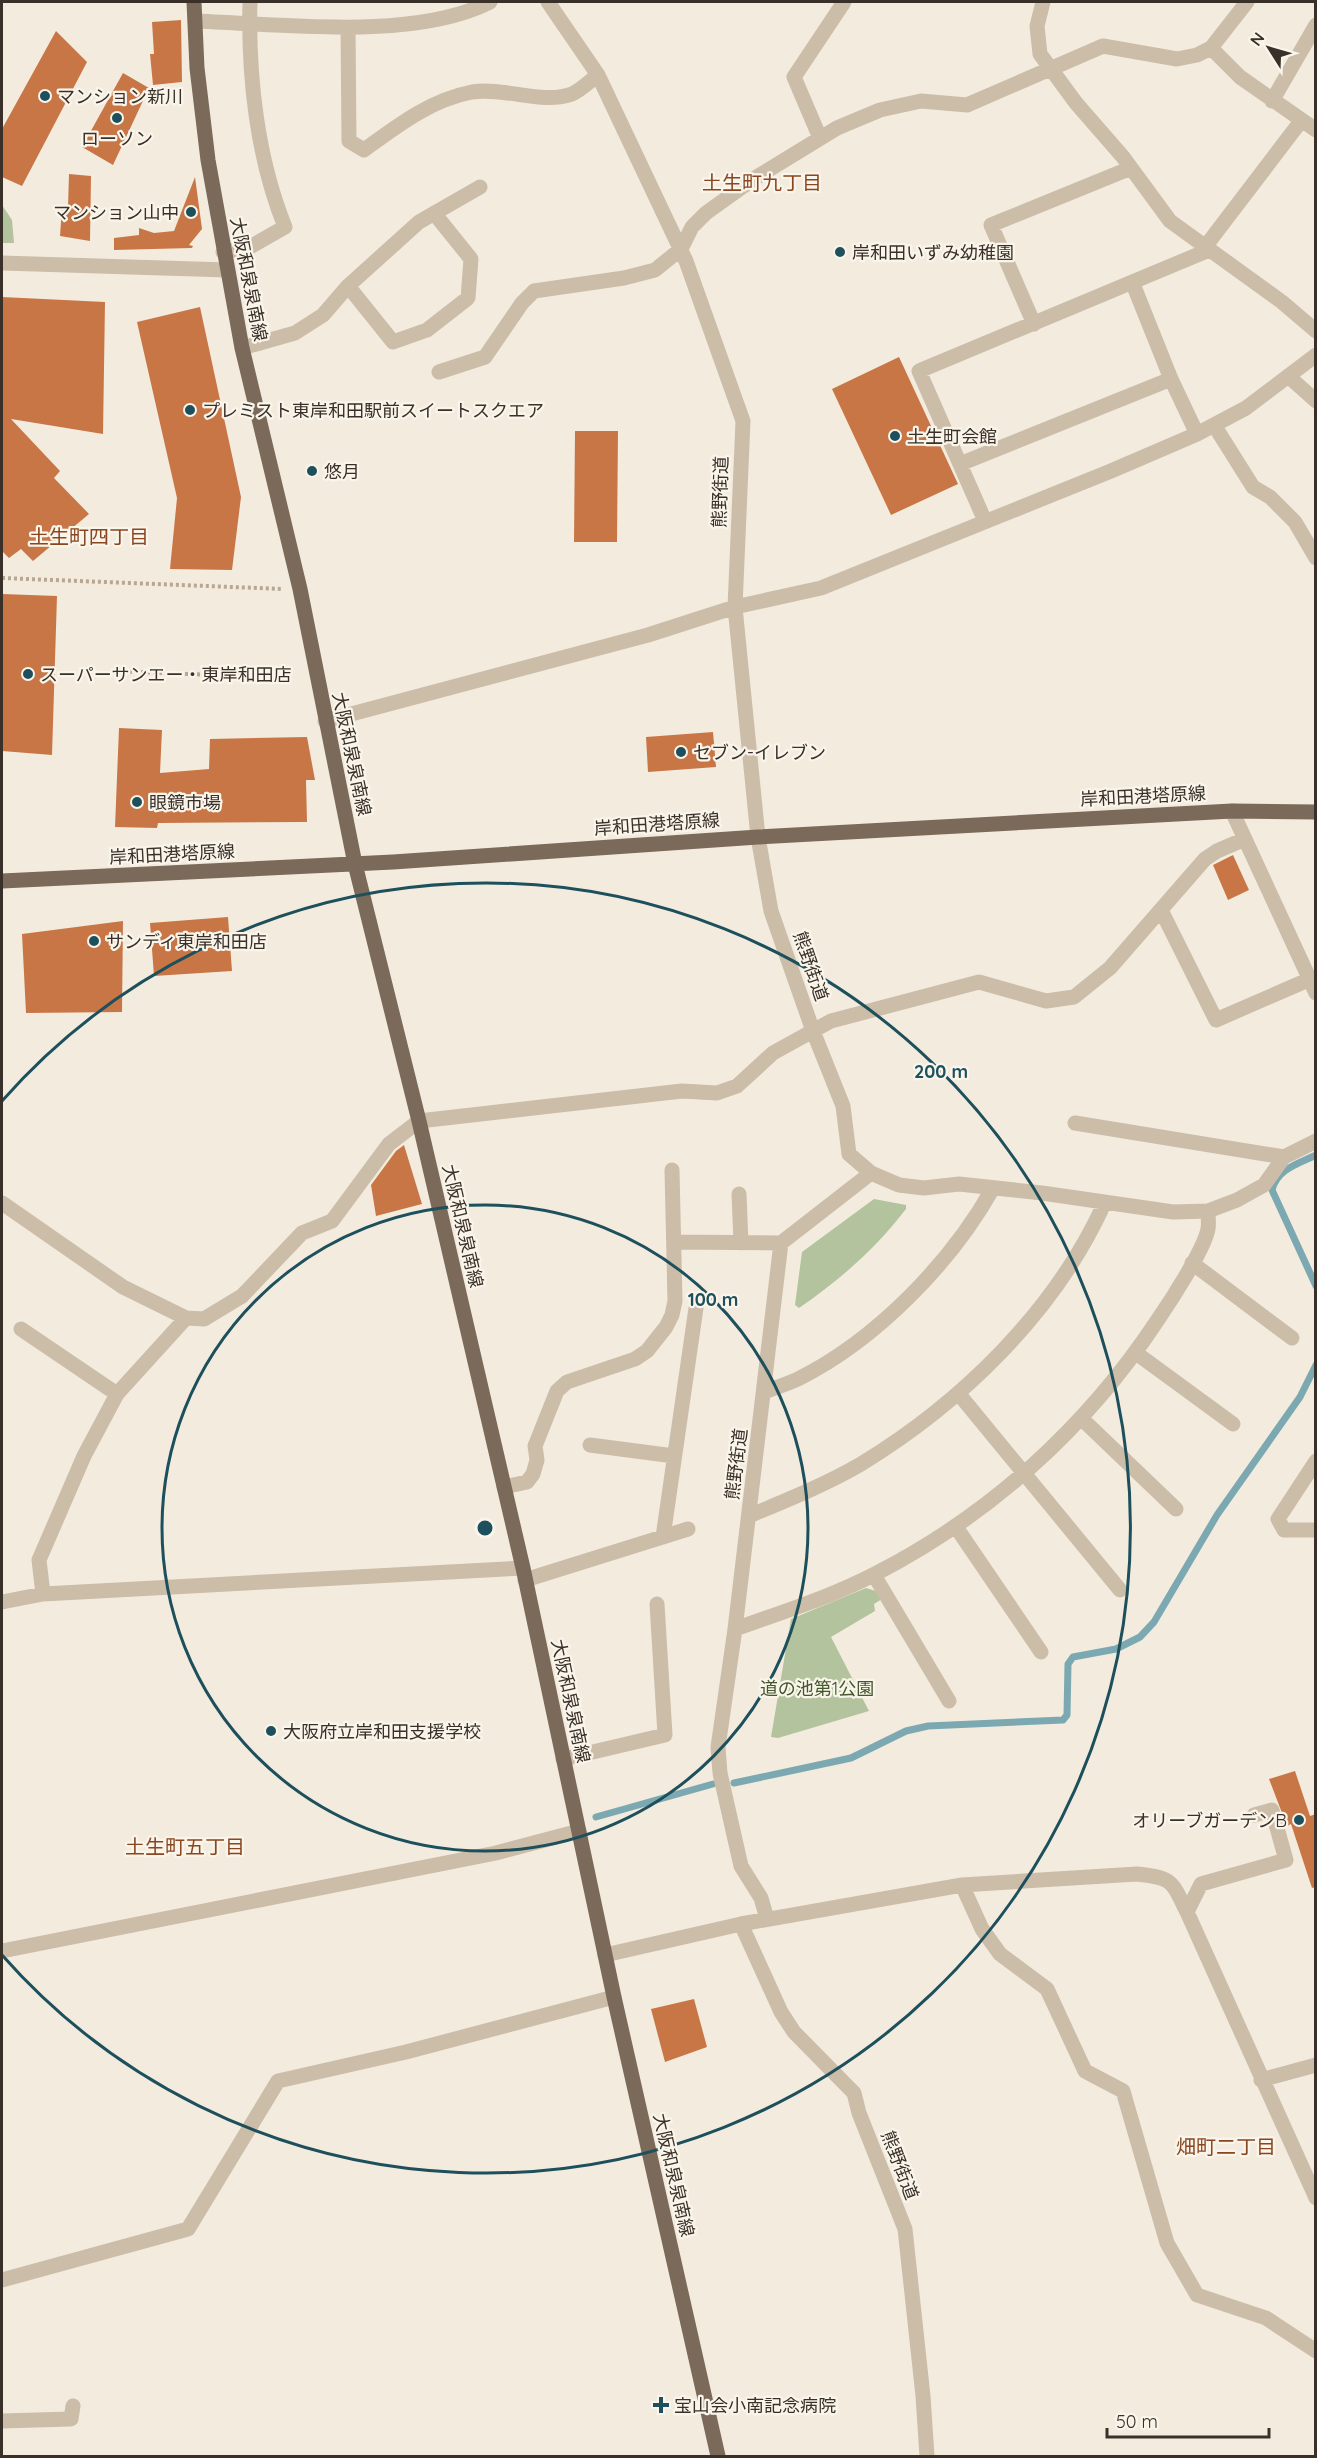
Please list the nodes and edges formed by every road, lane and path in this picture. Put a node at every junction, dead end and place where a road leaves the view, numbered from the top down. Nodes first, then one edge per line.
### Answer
1 (194, 2) edge
2 (250, 2) edge
3 (490, 2) edge
4 (548, 2) edge
5 (843, 2) edge
6 (1043, 2) edge
7 (1247, 2) edge
8 (195, 21) junction
9 (249, 23) junction
10 (1316, 25) edge
11 (348, 28) junction
12 (1211, 48) junction
13 (1052, 69) junction
14 (598, 75) junction
15 (1272, 101) junction
16 (1301, 121) junction
17 (1316, 130) edge
18 (820, 138) junction
19 (1131, 168) junction
20 (480, 187) dead end
21 (434, 213) junction
22 (681, 249) junction
23 (1207, 249) junction
24 (224, 252) junction
25 (2, 263) edge
26 (227, 270) junction
27 (1132, 284) junction
28 (348, 286) junction
29 (1034, 324) junction
30 (1316, 331) edge
31 (242, 348) junction
32 (1316, 355) edge
33 (439, 372) dead end
34 (1288, 376) junction
35 (1171, 379) junction
36 (1316, 401) edge
37 (1214, 425) junction
38 (1197, 434) junction
39 (960, 464) junction
40 (985, 521) junction
41 (1316, 558) edge
42 (2, 578) edge
43 (300, 589) junction
44 (735, 607) junction
45 (111, 671) dead end
46 (165, 674) dead end
47 (185, 674) dead end
48 (282, 677) dead end
49 (325, 721) junction
50 (1232, 811) junction
51 (1316, 812) edge
52 (758, 837) junction
53 (1245, 839) junction
54 (355, 864) junction
55 (2, 881) edge
56 (1161, 910) junction
57 (1312, 986) edge
58 (813, 1031) junction
59 (419, 1121) junction
60 (1075, 1123) dead end
61 (1316, 1141) edge
62 (1284, 1157) junction
63 (672, 1170) dead end
64 (871, 1173) junction
65 (993, 1188) junction
66 (739, 1194) dead end
67 (2, 1203) edge
68 (1104, 1203) junction
69 (1208, 1211) junction
70 (675, 1242) junction
71 (741, 1243) junction
72 (782, 1243) junction
73 (1192, 1263) junction
74 (696, 1308) dead end
75 (186, 1318) junction
76 (21, 1329) dead end
77 (1292, 1338) dead end
78 (1136, 1353) junction
79 (764, 1392) junction
80 (958, 1393) junction
81 (117, 1394) junction
82 (1082, 1419) junction
83 (1233, 1424) dead end
84 (590, 1444) dead end
85 (674, 1456) junction
86 (1316, 1461) edge
87 (1025, 1472) junction
88 (504, 1487) junction
89 (1176, 1509) dead end
90 (749, 1516) junction
91 (956, 1527) junction
92 (688, 1529) dead end
93 (1316, 1530) edge
94 (663, 1537) junction
95 (524, 1574) junction
96 (874, 1575) junction
97 (1120, 1590) dead end
98 (43, 1594) junction
99 (2, 1602) edge
100 (657, 1604) dead end
101 (735, 1629) junction
102 (1041, 1652) dead end
103 (949, 1701) dead end
104 (563, 1759) junction
105 (1254, 1815) dead end
106 (579, 1831) junction
107 (962, 1885) junction
108 (1187, 1912) junction
109 (767, 1919) junction
110 (741, 1924) junction
111 (2, 1951) edge
112 (605, 1954) junction
113 (614, 1997) junction
114 (1316, 2065) edge
115 (1261, 2079) junction
116 (1316, 2198) edge
117 (2, 2280) edge
118 (1316, 2351) edge
119 (73, 2406) dead end
120 (2, 2421) edge
121 (718, 2457) edge
122 (927, 2457) edge

1 - 8 main road, 大阪和泉泉南線
2 - 9 street
3 - 11 street
4 - 14 street, 熊野街道
5 - 18 street
6 - 13 street
7 - 12 street
8 - 9 street
8 - 24 main road, 大阪和泉泉南線
9 - 11 street
9 - 24 street
10 - 15 street
11 - 14 street
12 - 13 street
12 - 15 street
13 - 18 street
13 - 19 street
14 - 22 street, 熊野街道
15 - 16 street
16 - 17 street
16 - 23 street
18 - 22 street
19 - 23 street
19 - 29 street
20 - 21 street
21 - 28 street
21 - 28 street
22 - 33 street
22 - 44 street, 熊野街道
23 - 27 street
23 - 30 street
24 - 26 main road, 大阪和泉泉南線
25 - 26 street
26 - 31 main road, 大阪和泉泉南線
27 - 29 street
27 - 35 street
28 - 31 street
29 - 39 street
31 - 43 main road, 大阪和泉泉南線
32 - 34 street
34 - 36 street
34 - 37 street
35 - 38 street
35 - 39 street
37 - 38 street
37 - 41 street
38 - 40 street
39 - 40 street
40 - 44 street
42 - 43 path
43 - 49 main road, 大阪和泉泉南線
44 - 49 street
44 - 52 street, 熊野街道
45 - 46 path
47 - 48 path
49 - 54 main road, 大阪和泉泉南線
50 - 51 main road, 岸和田港塔原線
50 - 52 main road, 岸和田港塔原線
50 - 53 street
52 - 54 main road, 岸和田港塔原線
52 - 58 street, 熊野街道
53 - 56 street
53 - 57 street
54 - 55 main road, 岸和田港塔原線
54 - 59 main road, 大阪和泉泉南線
56 - 57 street
56 - 58 street
58 - 59 street
58 - 64 street, 熊野街道
59 - 75 street
59 - 88 main road, 大阪和泉泉南線
60 - 62 street
61 - 62 street
62 - 69 street, 熊野街道
63 - 70 street
64 - 65 street, 熊野街道
64 - 72 street
65 - 68 street, 熊野街道
65 - 79 street
66 - 71 street
67 - 75 street
68 - 69 street, 熊野街道
68 - 80 street
69 - 73 street
70 - 71 street
70 - 88 street
71 - 72 street
72 - 79 street, 熊野街道
73 - 77 street
73 - 78 street
74 - 85 street
75 - 81 street
76 - 81 street
78 - 82 street
78 - 83 street
79 - 90 street, 熊野街道
80 - 87 street
80 - 90 street
81 - 98 street
82 - 87 street
82 - 89 street
84 - 85 street
85 - 94 street
86 - 93 street
87 - 91 street
87 - 97 street
88 - 95 main road, 大阪和泉泉南線
90 - 101 street, 熊野街道
91 - 96 street
91 - 102 street
92 - 94 street
94 - 95 street
95 - 98 street
95 - 104 main road, 大阪和泉泉南線
96 - 101 street
96 - 103 street
98 - 99 street
100 - 104 street
101 - 109 street, 熊野街道
104 - 106 main road, 大阪和泉泉南線
105 - 108 street
106 - 111 street
106 - 112 main road, 大阪和泉泉南線
107 - 108 street
107 - 109 street
107 - 118 street
108 - 115 street
109 - 110 street
110 - 112 street
110 - 122 street, 熊野街道
112 - 113 main road, 大阪和泉泉南線
113 - 117 street
113 - 121 main road, 大阪和泉泉南線
114 - 115 street
115 - 116 street
119 - 120 street

